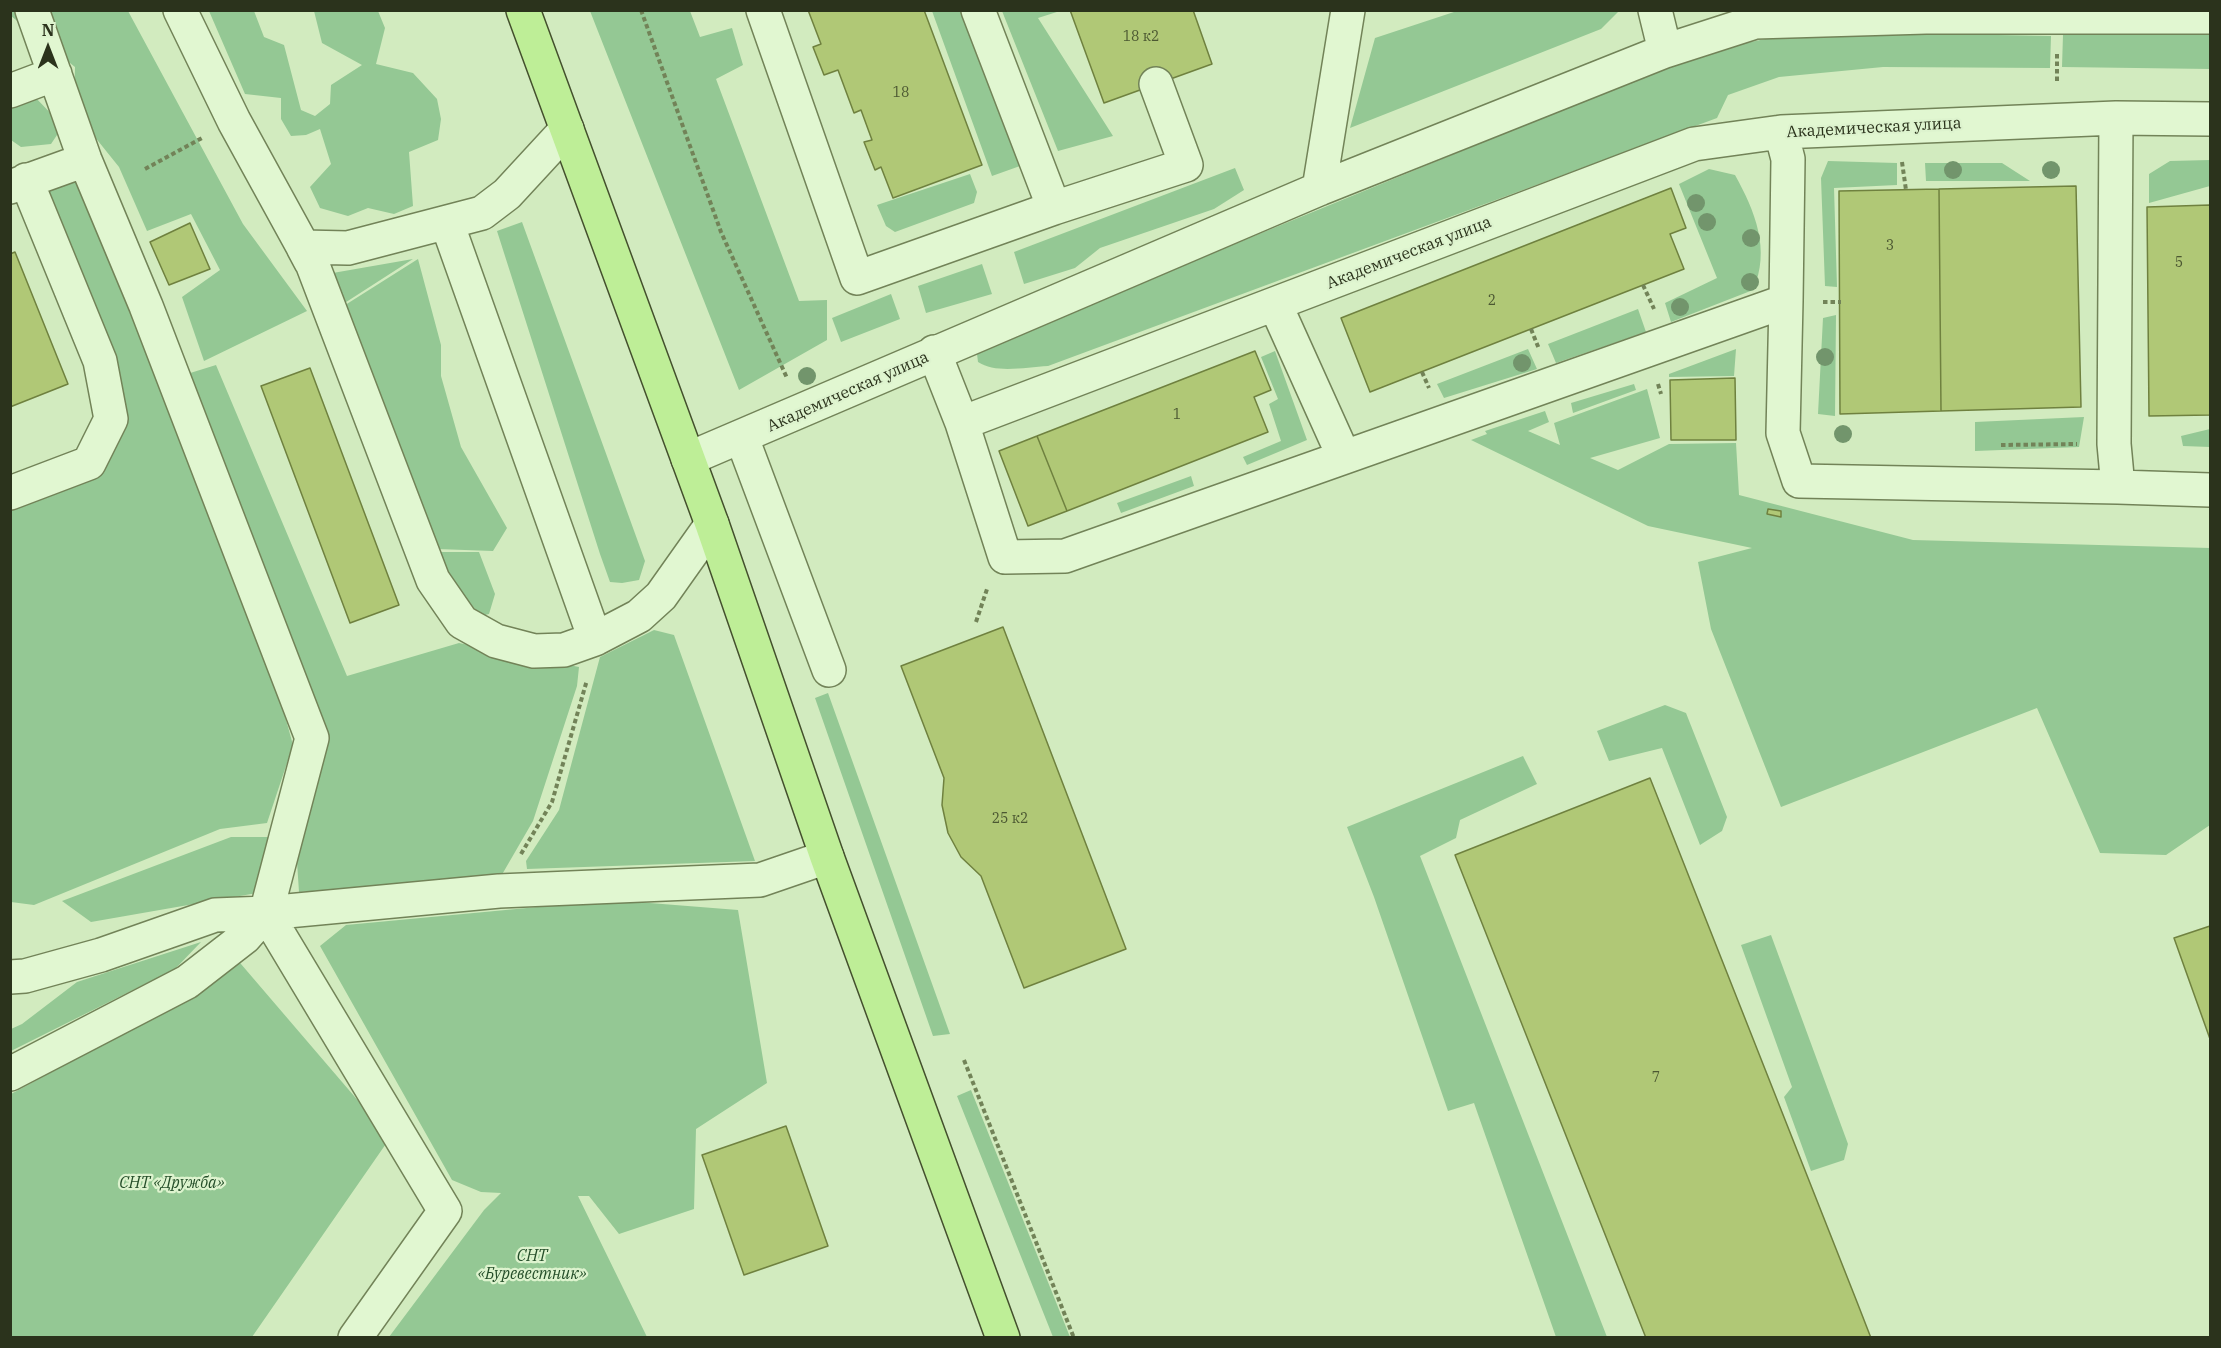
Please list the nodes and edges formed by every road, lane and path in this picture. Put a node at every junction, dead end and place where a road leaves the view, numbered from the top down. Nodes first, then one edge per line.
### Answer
1 (32, 10) edge
2 (180, 10) edge
3 (524, 10) edge
4 (641, 10) edge
5 (763, 10) edge
6 (978, 10) edge
7 (1348, 10) edge
8 (1655, 10) edge
9 (2059, 14) edge
10 (2211, 17) edge
11 (1665, 51) junction
12 (55, 74) junction
13 (1155, 84) dead end
14 (10, 91) edge
15 (2116, 118) junction
16 (2211, 119) edge
17 (234, 121) junction
18 (567, 129) junction
19 (1781, 132) junction
20 (1891, 159) dead end
21 (85, 160) junction
22 (145, 169) dead end
23 (18, 184) edge
24 (1319, 189) junction
25 (1906, 190) dead end
26 (1054, 208) junction
27 (447, 223) junction
28 (307, 255) junction
29 (1643, 285) dead end
30 (1786, 302) junction
31 (1275, 304) junction
32 (1656, 314) dead end
33 (934, 352) junction
34 (802, 411) junction
35 (962, 423) junction
36 (742, 438) junction
37 (2114, 444) junction
38 (1997, 445) dead end
39 (1344, 457) junction
40 (688, 459) junction
41 (2118, 487) junction
42 (2211, 490) edge
43 (10, 493) edge
44 (712, 525) junction
45 (588, 642) junction
46 (829, 670) dead end
47 (827, 857) junction
48 (499, 891) junction
49 (267, 913) junction
50 (10, 977) edge
51 (964, 1060) dead end
52 (10, 1074) edge
53 (355, 1338) edge
54 (1003, 1338) edge
55 (1074, 1338) edge

1 - 12 street
2 - 17 street
3 - 18 main road
4 - 34 path
5 - 26 street
6 - 26 street
7 - 24 street
8 - 11 street
9 - 10 street
9 - 11 street
11 - 24 street
12 - 14 street
12 - 21 street
13 - 26 street
15 - 16 street, Академическая улица
15 - 19 street, Академическая улица
15 - 37 street
17 - 22 path
17 - 28 street
18 - 27 street
18 - 40 main road
19 - 30 street
19 - 31 street, Академическая улица
20 - 25 path
21 - 23 street
21 - 49 street
23 - 43 street
24 - 33 street
27 - 28 street
27 - 45 street
28 - 45 street
29 - 32 path
30 - 39 street
30 - 41 street
31 - 35 street, Академическая улица
31 - 39 street
33 - 34 street, Академическая улица
33 - 35 street, Академическая улица
34 - 36 street, Академическая улица
35 - 39 street
36 - 40 street, Академическая улица
36 - 46 street
37 - 38 path
37 - 41 street
40 - 44 main road
41 - 42 street
44 - 45 street
44 - 47 main road
45 - 48 path
47 - 48 street
47 - 54 main road
48 - 49 street
49 - 50 street
49 - 52 street
49 - 53 street
51 - 55 path

